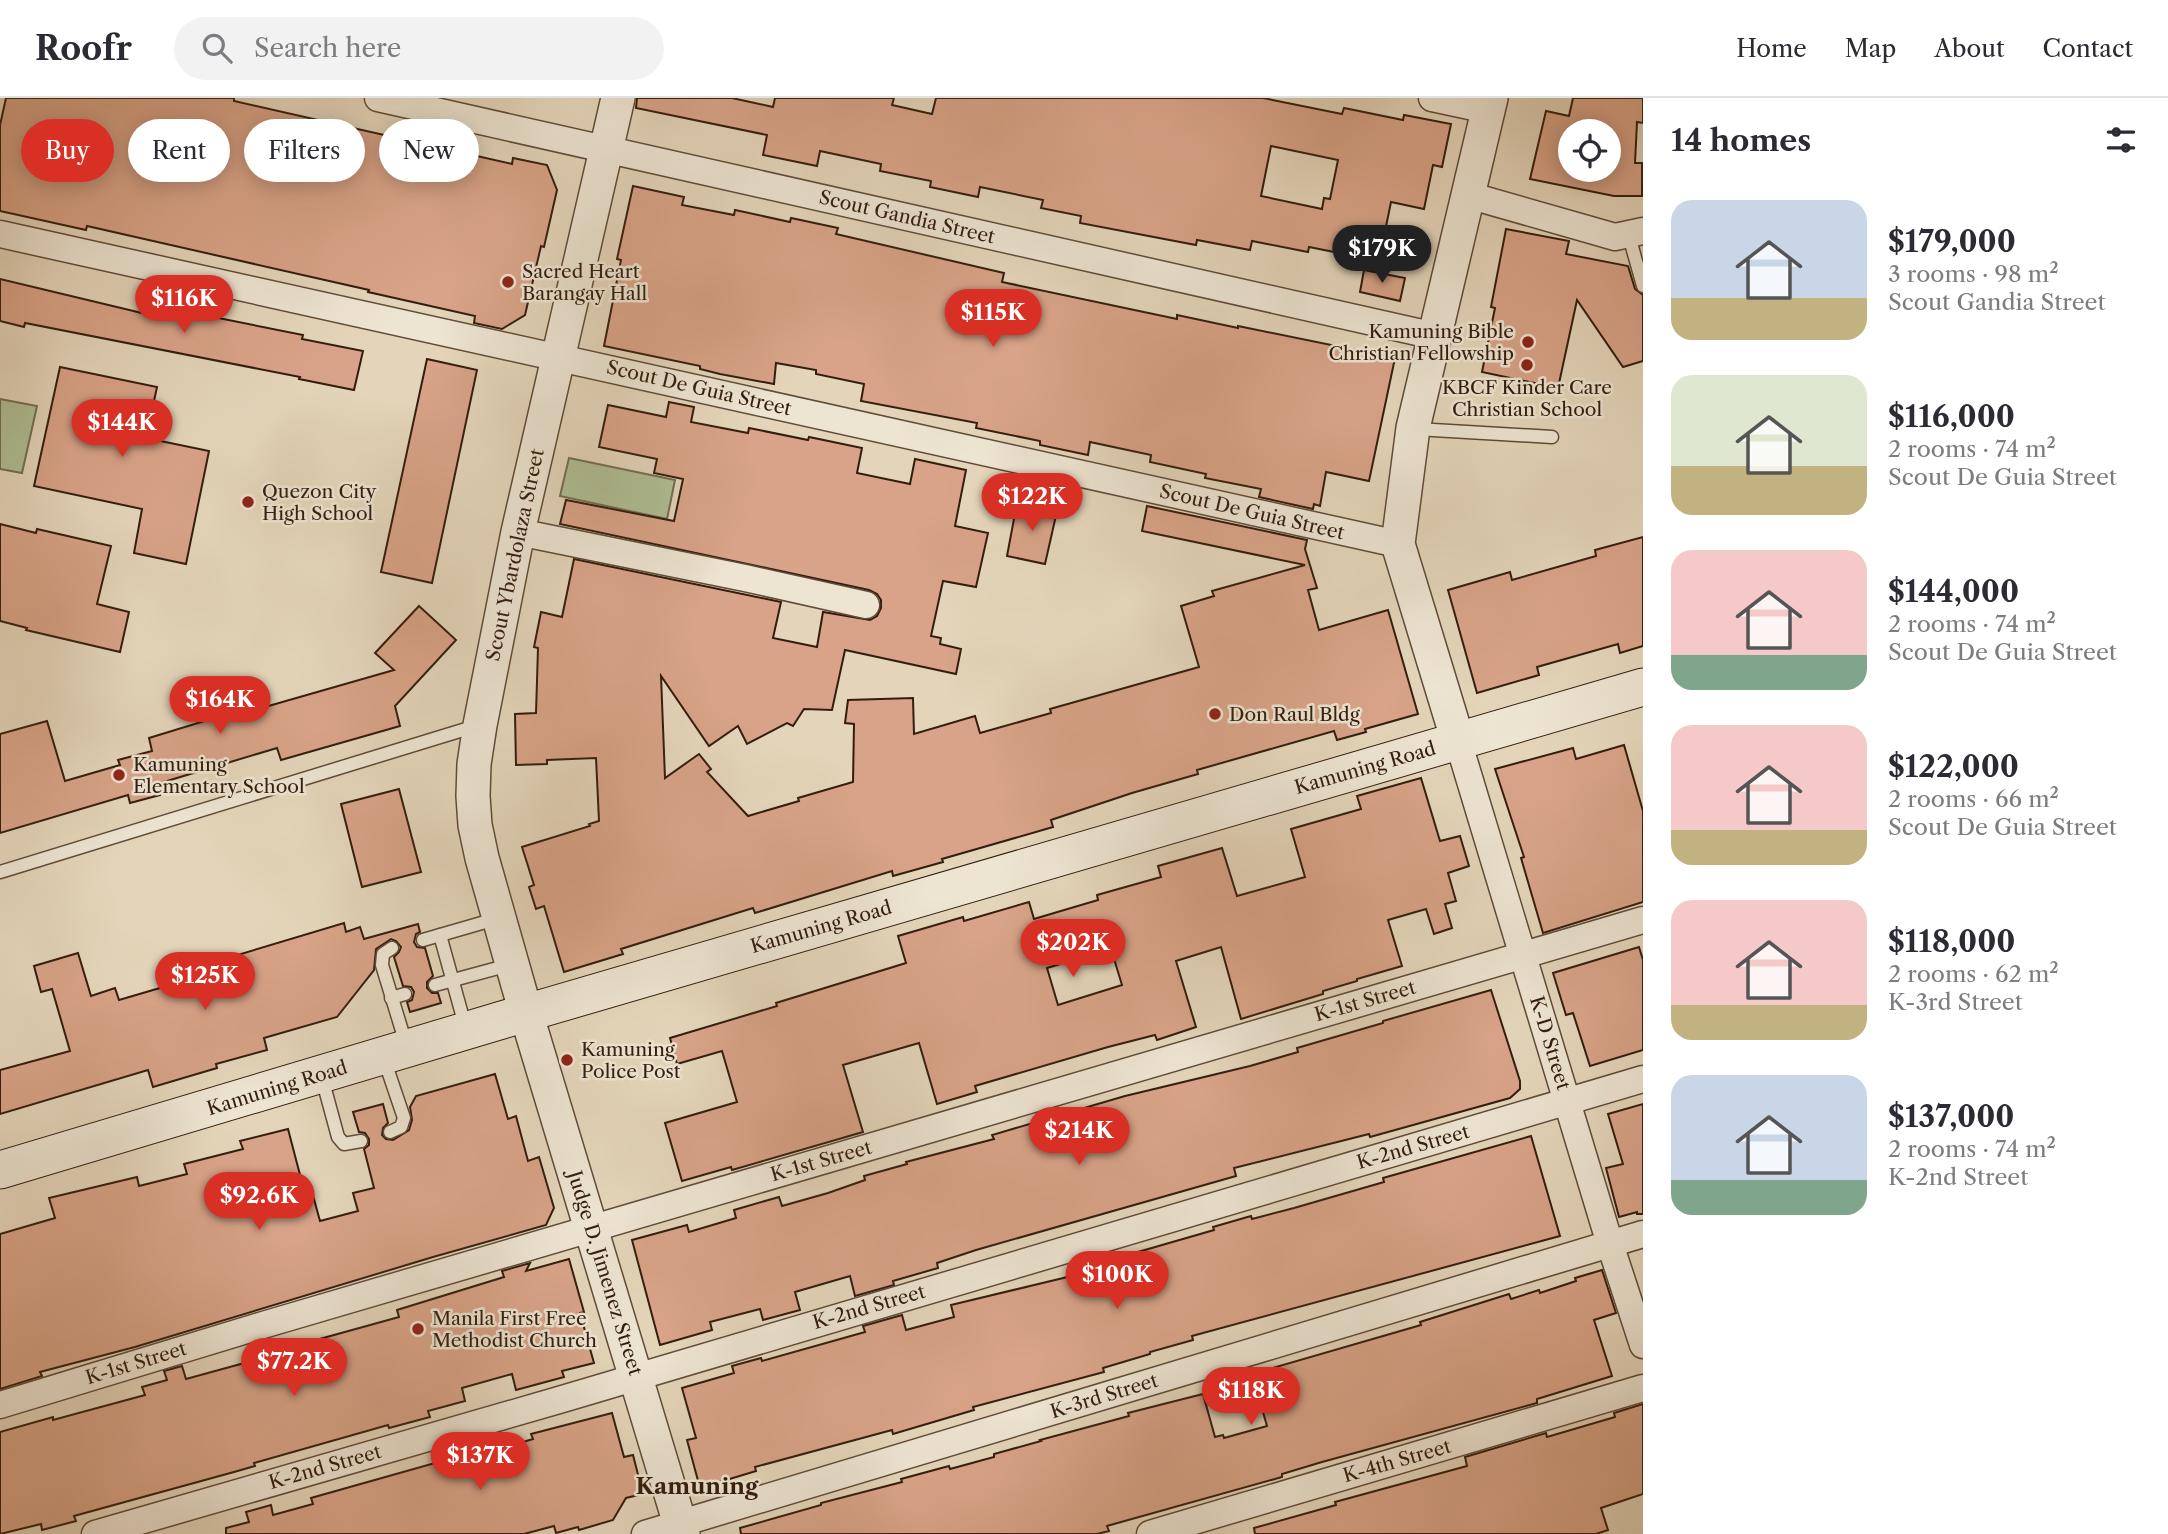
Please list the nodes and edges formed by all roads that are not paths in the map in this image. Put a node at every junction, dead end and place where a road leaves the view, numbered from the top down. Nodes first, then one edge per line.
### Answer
1 (378, 98) edge
2 (618, 98) edge
3 (1432, 98) edge
4 (1490, 104) edge
5 (607, 149) junction
6 (1468, 195) junction
7 (0, 234) edge
8 (1636, 234) edge
9 (1643, 285) edge
10 (1435, 336) junction
11 (559, 356) junction
12 (1413, 428) junction
13 (1552, 437) dead end
14 (518, 532) junction
15 (1398, 544) junction
16 (866, 605) dead end
17 (1643, 687) edge
18 (480, 725) junction
19 (1458, 741) junction
20 (0, 872) edge
21 (499, 918) junction
22 (1643, 920) edge
23 (439, 935) junction
24 (423, 940) dead end
25 (392, 948) dead end
26 (1523, 955) junction
27 (512, 964) junction
28 (452, 981) junction
29 (435, 985) dead end
30 (405, 994) dead end
31 (391, 998) junction
32 (526, 1013) junction
33 (467, 1031) junction
34 (395, 1052) junction
35 (321, 1074) junction
36 (1643, 1079) edge
37 (1567, 1101) junction
38 (390, 1132) dead end
39 (361, 1141) dead end
40 (0, 1170) edge
41 (591, 1228) junction
42 (1643, 1234) edge
43 (1609, 1244) junction
44 (1643, 1345) edge
45 (636, 1376) junction
46 (1643, 1388) edge
47 (0, 1405) edge
48 (681, 1529) edge
49 (95, 1534) edge
50 (645, 1534) edge
51 (1150, 1534) edge

1 - 5 street, Scout Gandia Street
2 - 5 street, Scout Ybardolaza Street
3 - 4 street
4 - 6 street
5 - 10 street, Scout Gandia Street
5 - 11 street, Scout Ybardolaza Street
6 - 8 street
6 - 10 street
7 - 11 street, Scout De Guia Street
8 - 9 lane
10 - 12 street
11 - 14 street, Scout Ybardolaza Street
11 - 15 street, Scout De Guia Street
12 - 13 lane
12 - 15 street
14 - 16 street
14 - 18 street, Scout Ybardolaza Street
15 - 19 street
17 - 19 main road, Kamuning Road
18 - 20 lane
18 - 21 street, Scout Ybardolaza Street
19 - 26 street, K-D Street
19 - 32 main road, Kamuning Road
21 - 23 lane
21 - 27 street, Scout Ybardolaza Street
22 - 26 street, K-1st Street
23 - 24 lane
23 - 28 lane
25 - 31 lane
26 - 37 street, K-D Street
26 - 41 street, K-1st Street
27 - 28 lane
27 - 32 street, Scout Ybardolaza Street
28 - 29 lane
28 - 33 lane
30 - 31 lane
31 - 34 lane
32 - 33 main road, Kamuning Road
32 - 41 street, Judge D. Jimenez Street
33 - 34 main road, Kamuning Road
34 - 35 main road, Kamuning Road
34 - 38 lane
35 - 39 lane
35 - 40 main road, Kamuning Road
36 - 37 street, K-2nd Street
37 - 43 street, K-D Street
37 - 45 street, K-2nd Street
41 - 45 street, Judge D. Jimenez Street
41 - 47 street, K-1st Street
42 - 43 street, K-3rd Street
43 - 44 street, K-D Street
43 - 48 street, K-3rd Street
45 - 48 street, Judge D. Jimenez Street
45 - 49 street, K-2nd Street
46 - 51 street, K-4th Street
48 - 50 street, K-3rd Street

